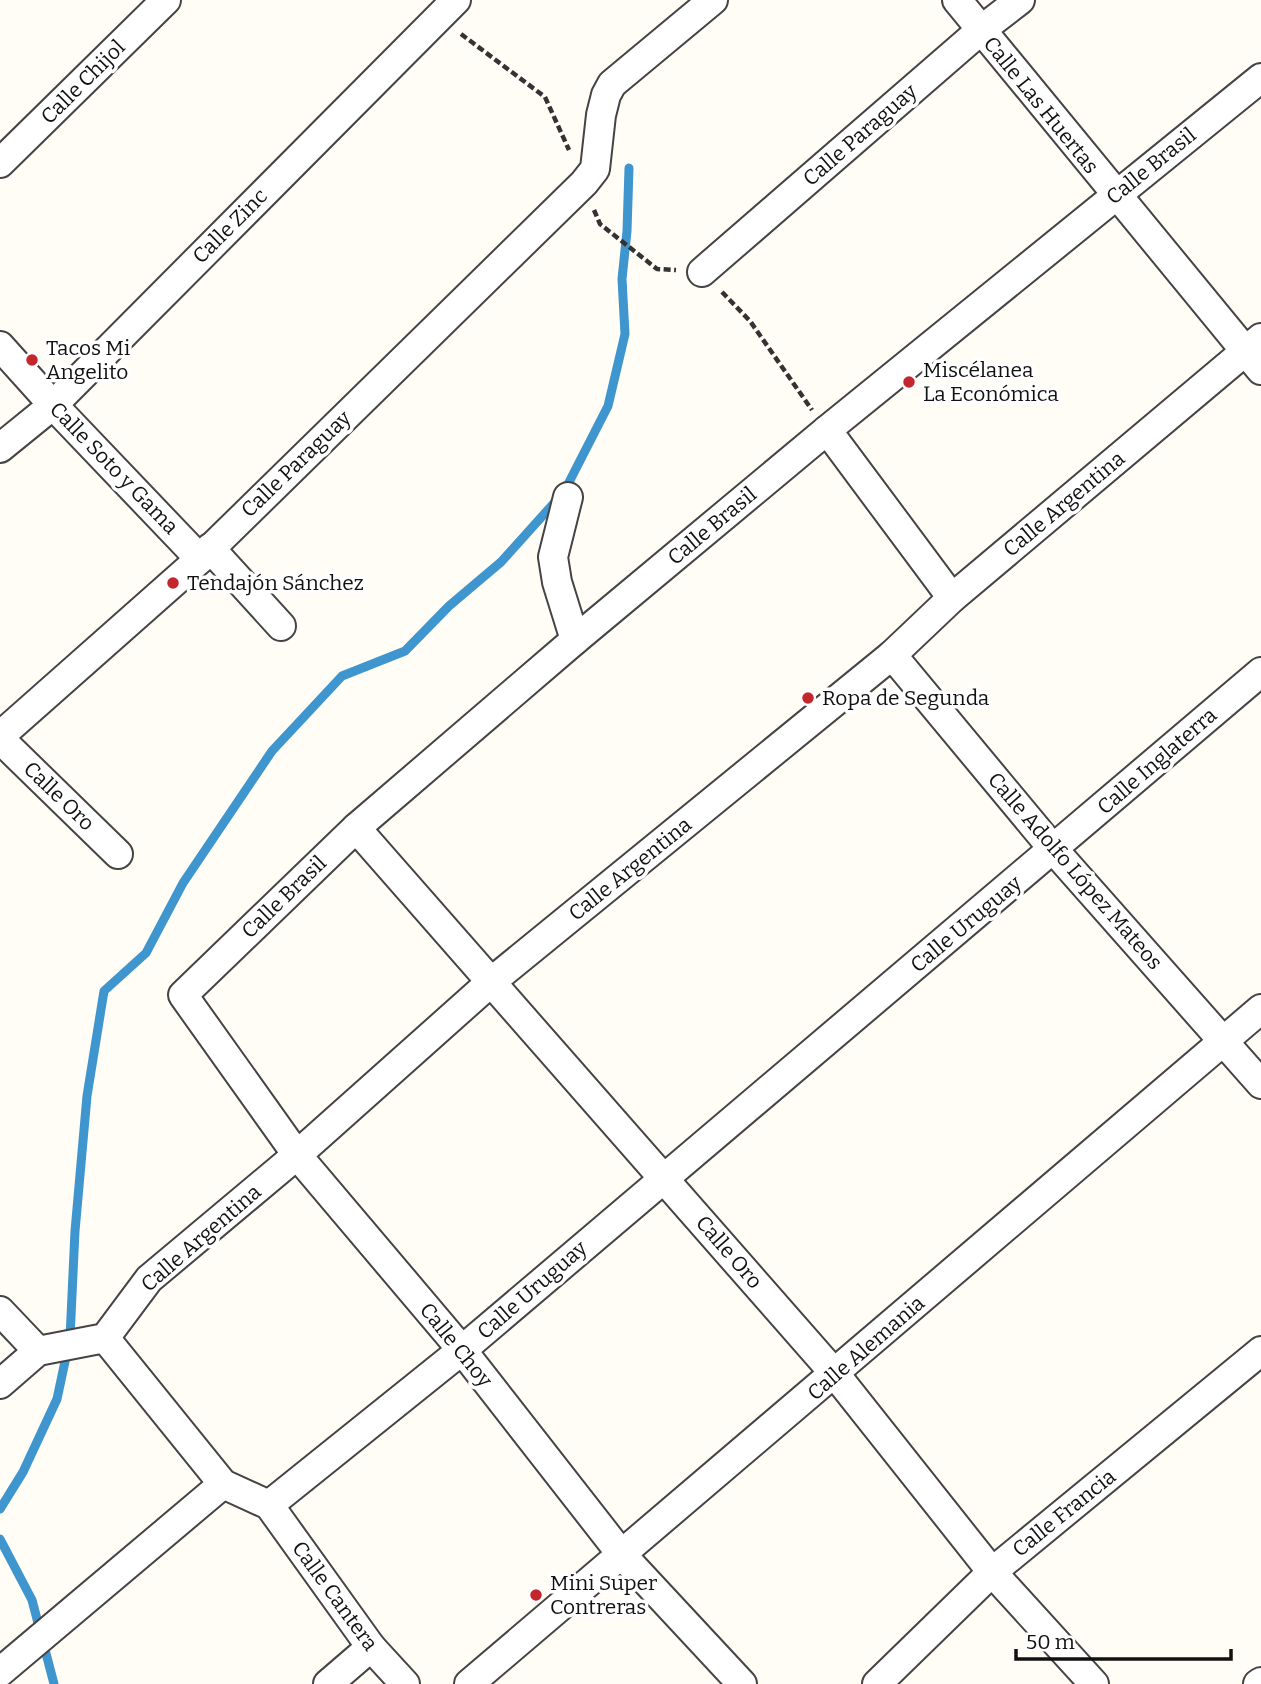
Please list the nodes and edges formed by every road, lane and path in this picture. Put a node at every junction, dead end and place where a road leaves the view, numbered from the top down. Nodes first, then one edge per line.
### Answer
1 (166, 0) edge
2 (456, 0) edge
3 (713, 0) edge
4 (957, 0) edge
5 (1020, 0) edge
6 (435, 20) junction
7 (981, 30) junction
8 (1261, 78) edge
9 (545, 97) dead end
10 (0, 163) edge
11 (1115, 195) junction
12 (702, 272) dead end
13 (0, 346) edge
14 (1256, 354) edge
15 (53, 405) junction
16 (827, 430) junction
17 (0, 448) edge
18 (568, 498) dead end
19 (205, 554) junction
20 (952, 598) junction
21 (281, 626) dead end
22 (575, 640) junction
23 (892, 654) junction
24 (1261, 672) edge
25 (0, 738) edge
26 (356, 828) junction
27 (1054, 850) junction
28 (118, 854) dead end
29 (491, 982) junction
30 (183, 995) joint
31 (1261, 1009) edge
32 (1224, 1040) junction
33 (1261, 1084) edge
34 (297, 1154) junction
35 (663, 1177) junction
36 (0, 1311) edge
37 (105, 1338) junction
38 (462, 1350) junction
39 (38, 1351) junction
40 (1261, 1351) edge
41 (835, 1374) junction
42 (0, 1384) edge
43 (223, 1484) junction
44 (269, 1505) junction
45 (622, 1555) junction
46 (992, 1572) junction
47 (371, 1647) junction
48 (0, 1672) edge
49 (328, 1684) edge
50 (405, 1684) edge
51 (469, 1684) edge
52 (742, 1684) edge
53 (877, 1684) edge
54 (1094, 1684) edge

1 - 10 street, Calle Chijol
2 - 6 street, Calle Zinc
3 - 19 street, Calle Paraguay
4 - 7 street, Calle Las Huertas
5 - 7 street, Calle Paraguay
6 - 9 path
6 - 15 street, Calle Zinc
7 - 11 street, Calle Las Huertas
7 - 12 street, Calle Paraguay
8 - 11 street, Calle Brasil
11 - 14 street, Calle Las Huertas
11 - 16 street, Calle Brasil
13 - 15 street, Calle Soto y Gama
14 - 20 street, Calle Argentina
15 - 17 street, Calle Zinc
15 - 19 street, Calle Soto y Gama
16 - 20 street
16 - 22 street, Calle Brasil
18 - 22 street
19 - 21 street, Calle Soto y Gama
19 - 25 street, Calle Paraguay
20 - 23 street, Calle Argentina
22 - 26 street, Calle Brasil
23 - 27 street, Calle Adolfo López Mateos
23 - 29 street, Calle Argentina
24 - 27 street, Calle Inglaterra
25 - 28 street, Calle Oro
26 - 29 street, Calle Oro
26 - 30 street, Calle Brasil
27 - 32 street, Calle Adolfo López Mateos
27 - 35 street, Calle Uruguay
29 - 34 street, Calle Argentina
29 - 35 street, Calle Oro
30 - 34 street, Calle Choy
31 - 32 street, Calle Alemania
32 - 33 street, Calle Adolfo López Mateos
32 - 41 street, Calle Alemania
34 - 37 street, Calle Argentina
34 - 38 street, Calle Choy
35 - 38 street, Calle Uruguay
35 - 41 street, Calle Oro
36 - 39 street
37 - 39 street
37 - 43 street
38 - 44 street, Calle Uruguay
38 - 45 street, Calle Choy
39 - 42 street
40 - 46 street, Calle Francia
41 - 45 street, Calle Alemania
41 - 46 street, Calle Oro
43 - 44 street
43 - 48 street
44 - 47 street, Calle Cantera
45 - 51 street, Calle Alemania
45 - 52 street, Calle Choy
46 - 53 street, Calle Francia
46 - 54 street, Calle Oro
47 - 49 street
47 - 50 street, Calle Cantera

